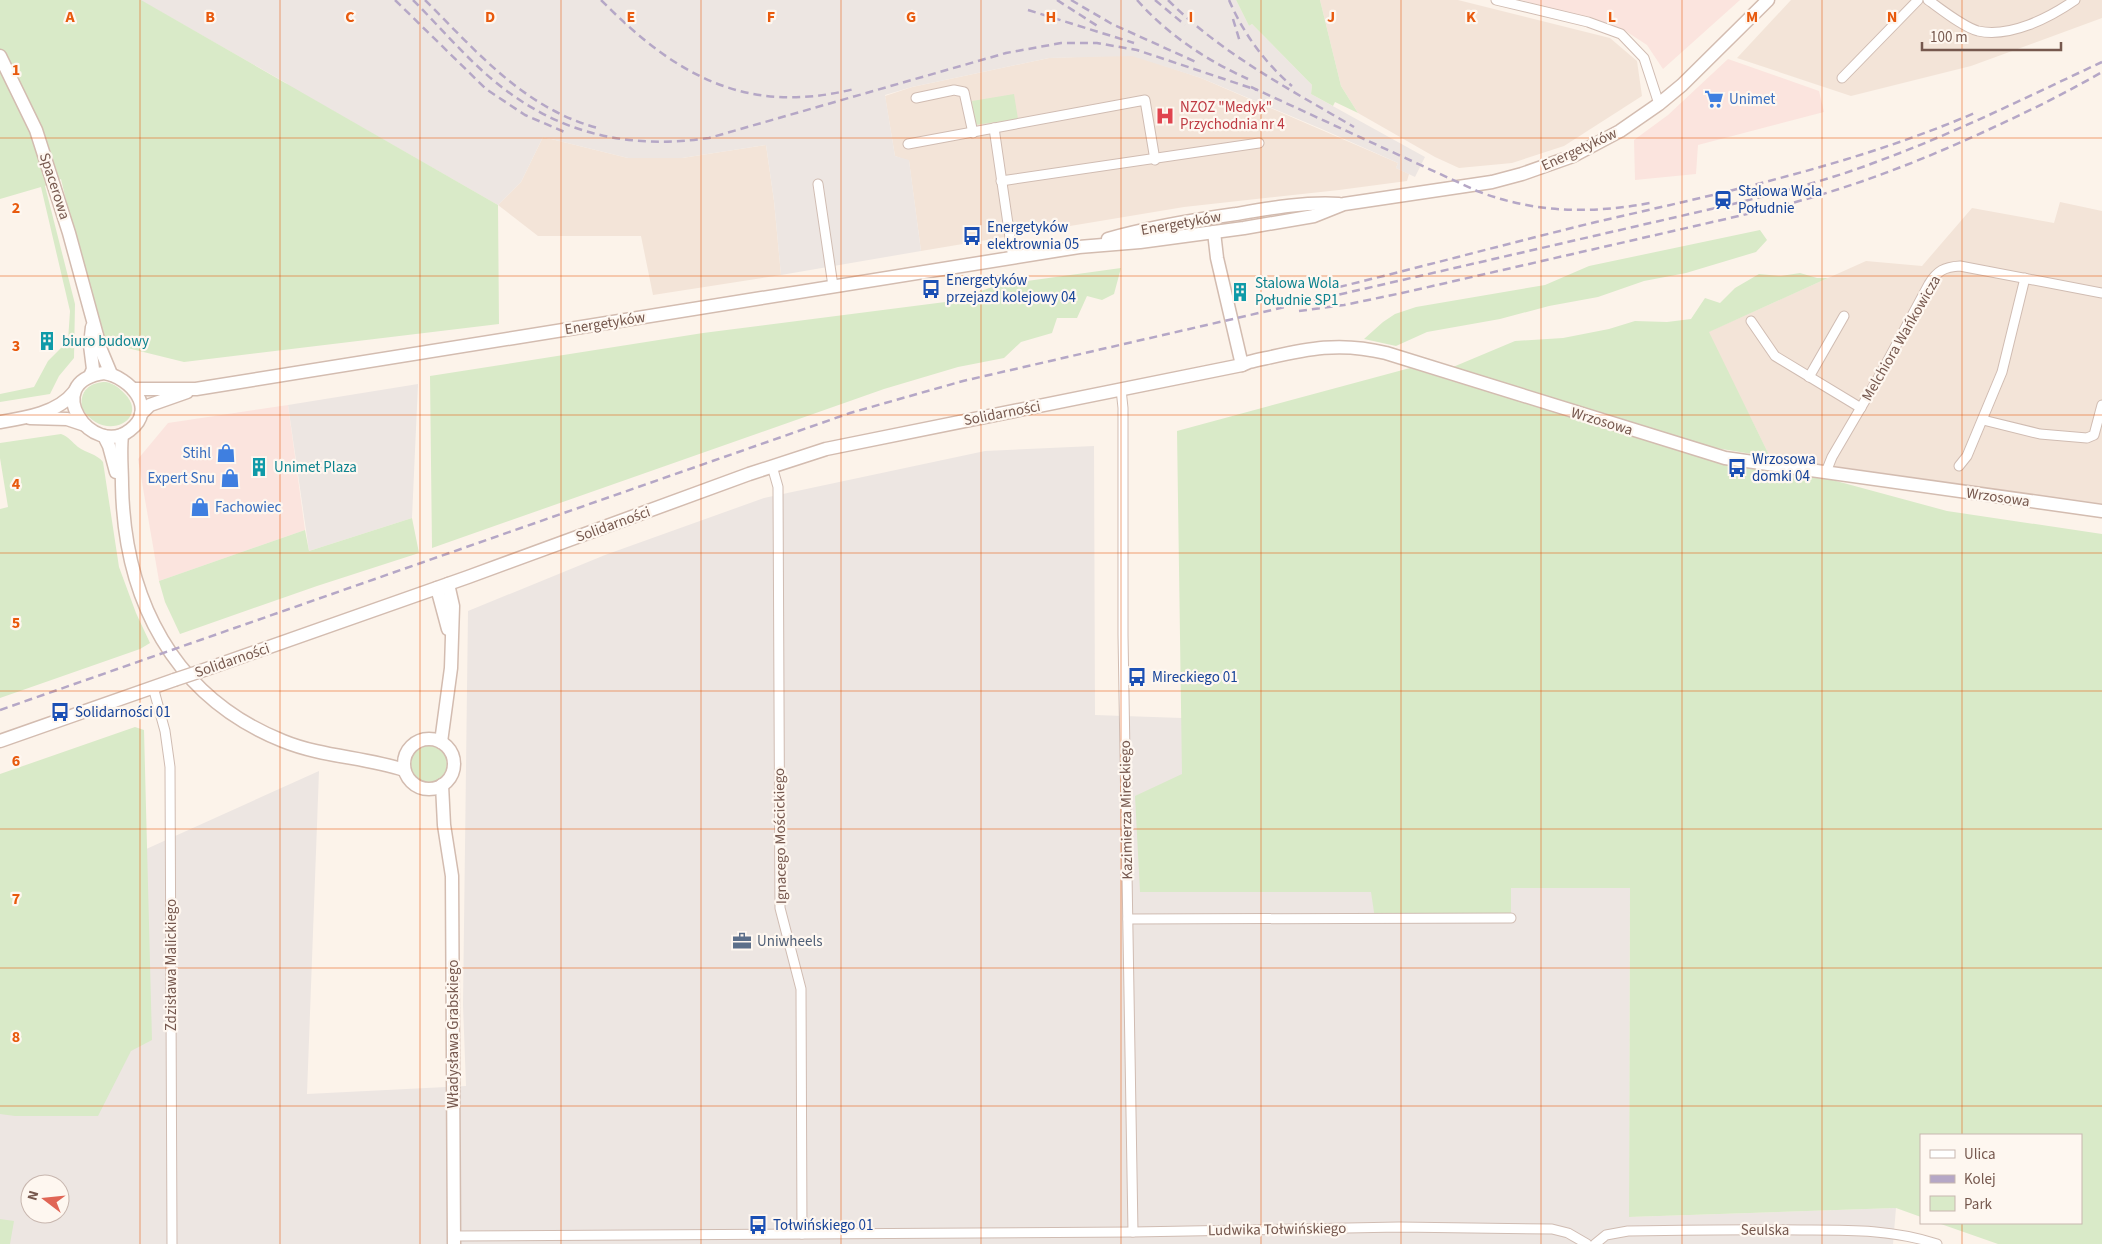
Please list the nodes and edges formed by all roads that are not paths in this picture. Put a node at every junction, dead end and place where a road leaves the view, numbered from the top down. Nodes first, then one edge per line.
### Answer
1 (1496, 0) edge
2 (1768, 0) edge
3 (1918, 0) edge
4 (1928, 0) edge
5 (2075, 0) edge
6 (0, 56) edge
7 (1842, 78) dead end
8 (916, 98) dead end
9 (1659, 104) junction
10 (994, 128) junction
11 (973, 133) junction
12 (1259, 143) dead end
13 (908, 144) dead end
14 (1156, 160) junction
15 (1001, 181) junction
16 (818, 184) dead end
17 (1344, 204) junction
18 (1252, 211) junction
19 (1183, 222) junction
20 (1214, 232) junction
21 (1079, 247) junction
22 (1013, 258) junction
23 (2025, 278) junction
24 (833, 286) junction
25 (2102, 293) edge
26 (1844, 316) dead end
27 (1751, 321) dead end
28 (93, 322) junction
29 (1242, 365) junction
30 (111, 374) junction
31 (90, 376) junction
32 (1809, 377) junction
33 (133, 389) junction
34 (196, 389) junction
35 (1121, 389) junction
36 (74, 392) junction
37 (2102, 405) edge
38 (1861, 408) junction
39 (141, 414) junction
40 (23, 418) junction
41 (1983, 420) junction
42 (0, 422) edge
43 (2100, 424) edge
44 (85, 425) junction
45 (122, 435) junction
46 (104, 436) junction
47 (772, 466) junction
48 (1959, 466) dead end
49 (1826, 472) junction
50 (122, 504) junction
51 (2102, 512) edge
52 (443, 586) junction
53 (153, 687) junction
54 (446, 701) junction
55 (428, 739) junction
56 (0, 741) edge
57 (441, 742) junction
58 (405, 757) junction
59 (356, 758) junction
60 (404, 770) junction
61 (442, 785) junction
62 (429, 789) junction
63 (444, 825) junction
64 (1511, 918) dead end
65 (1128, 919) junction
66 (1133, 1232) junction
67 (802, 1234) junction
68 (454, 1240) edge
69 (172, 1244) edge
70 (1587, 1244) edge
71 (1595, 1244) edge
72 (1937, 1244) edge

1 - 9 street
2 - 9 street, Energetyków
3 - 7 street
4 - 5 street
6 - 28 street, Spacerowa
8 - 11 street
9 - 17 street, Energetyków
10 - 11 street
10 - 14 street
10 - 15 street
11 - 13 street
12 - 14 street
14 - 15 street
15 - 22 street
16 - 24 street
17 - 18 street, Energetyków
17 - 20 street, Energetyków
18 - 19 street, Energetyków
18 - 20 street
19 - 20 street
19 - 21 street, Energetyków
20 - 21 street, Energetyków
20 - 29 street
21 - 22 street, Energetyków
22 - 24 street, Energetyków
23 - 25 street, Melchiora Wańkowicza
23 - 38 street, Melchiora Wańkowicza
23 - 41 street
24 - 34 street, Energetyków
26 - 32 street
27 - 32 street
28 - 30 street, Spacerowa
28 - 31 street, Spacerowa
29 - 35 street, Solidarności
29 - 49 street, Wrzosowa
30 - 31 street
30 - 33 street
31 - 36 street
32 - 38 street
33 - 34 street, Energetyków
33 - 39 street
34 - 39 street, Energetyków
35 - 47 street, Solidarności
35 - 65 street, Kazimierza Mireckiego
36 - 40 street
36 - 44 street
37 - 43 street
38 - 49 street, Melchiora Wańkowicza
39 - 45 street
40 - 42 street
40 - 44 street
41 - 43 street
41 - 48 street
44 - 46 street
45 - 46 street
45 - 50 street
46 - 50 street
47 - 52 street, Solidarności
47 - 67 street, Ignacego Mościckiego
49 - 51 street, Wrzosowa
50 - 59 street
52 - 53 street, Solidarności, bridge
52 - 54 street
53 - 56 street, Solidarności
53 - 69 street, Zdzisława Malickiego
54 - 55 street
54 - 57 street
55 - 57 street
55 - 58 street
57 - 61 street
58 - 59 street
58 - 60 street
59 - 60 street
60 - 62 street
61 - 62 street
61 - 63 street, Władysława Grabskiego
62 - 63 street, Władysława Grabskiego
63 - 68 street, Władysława Grabskiego
64 - 65 street
65 - 66 street, Kazimierza Mireckiego
66 - 67 street, Ludwika Tołwińskiego
66 - 70 street, Ludwika Tołwińskiego
67 - 68 street, Ludwika Tołwińskiego
71 - 72 street, Seulska

